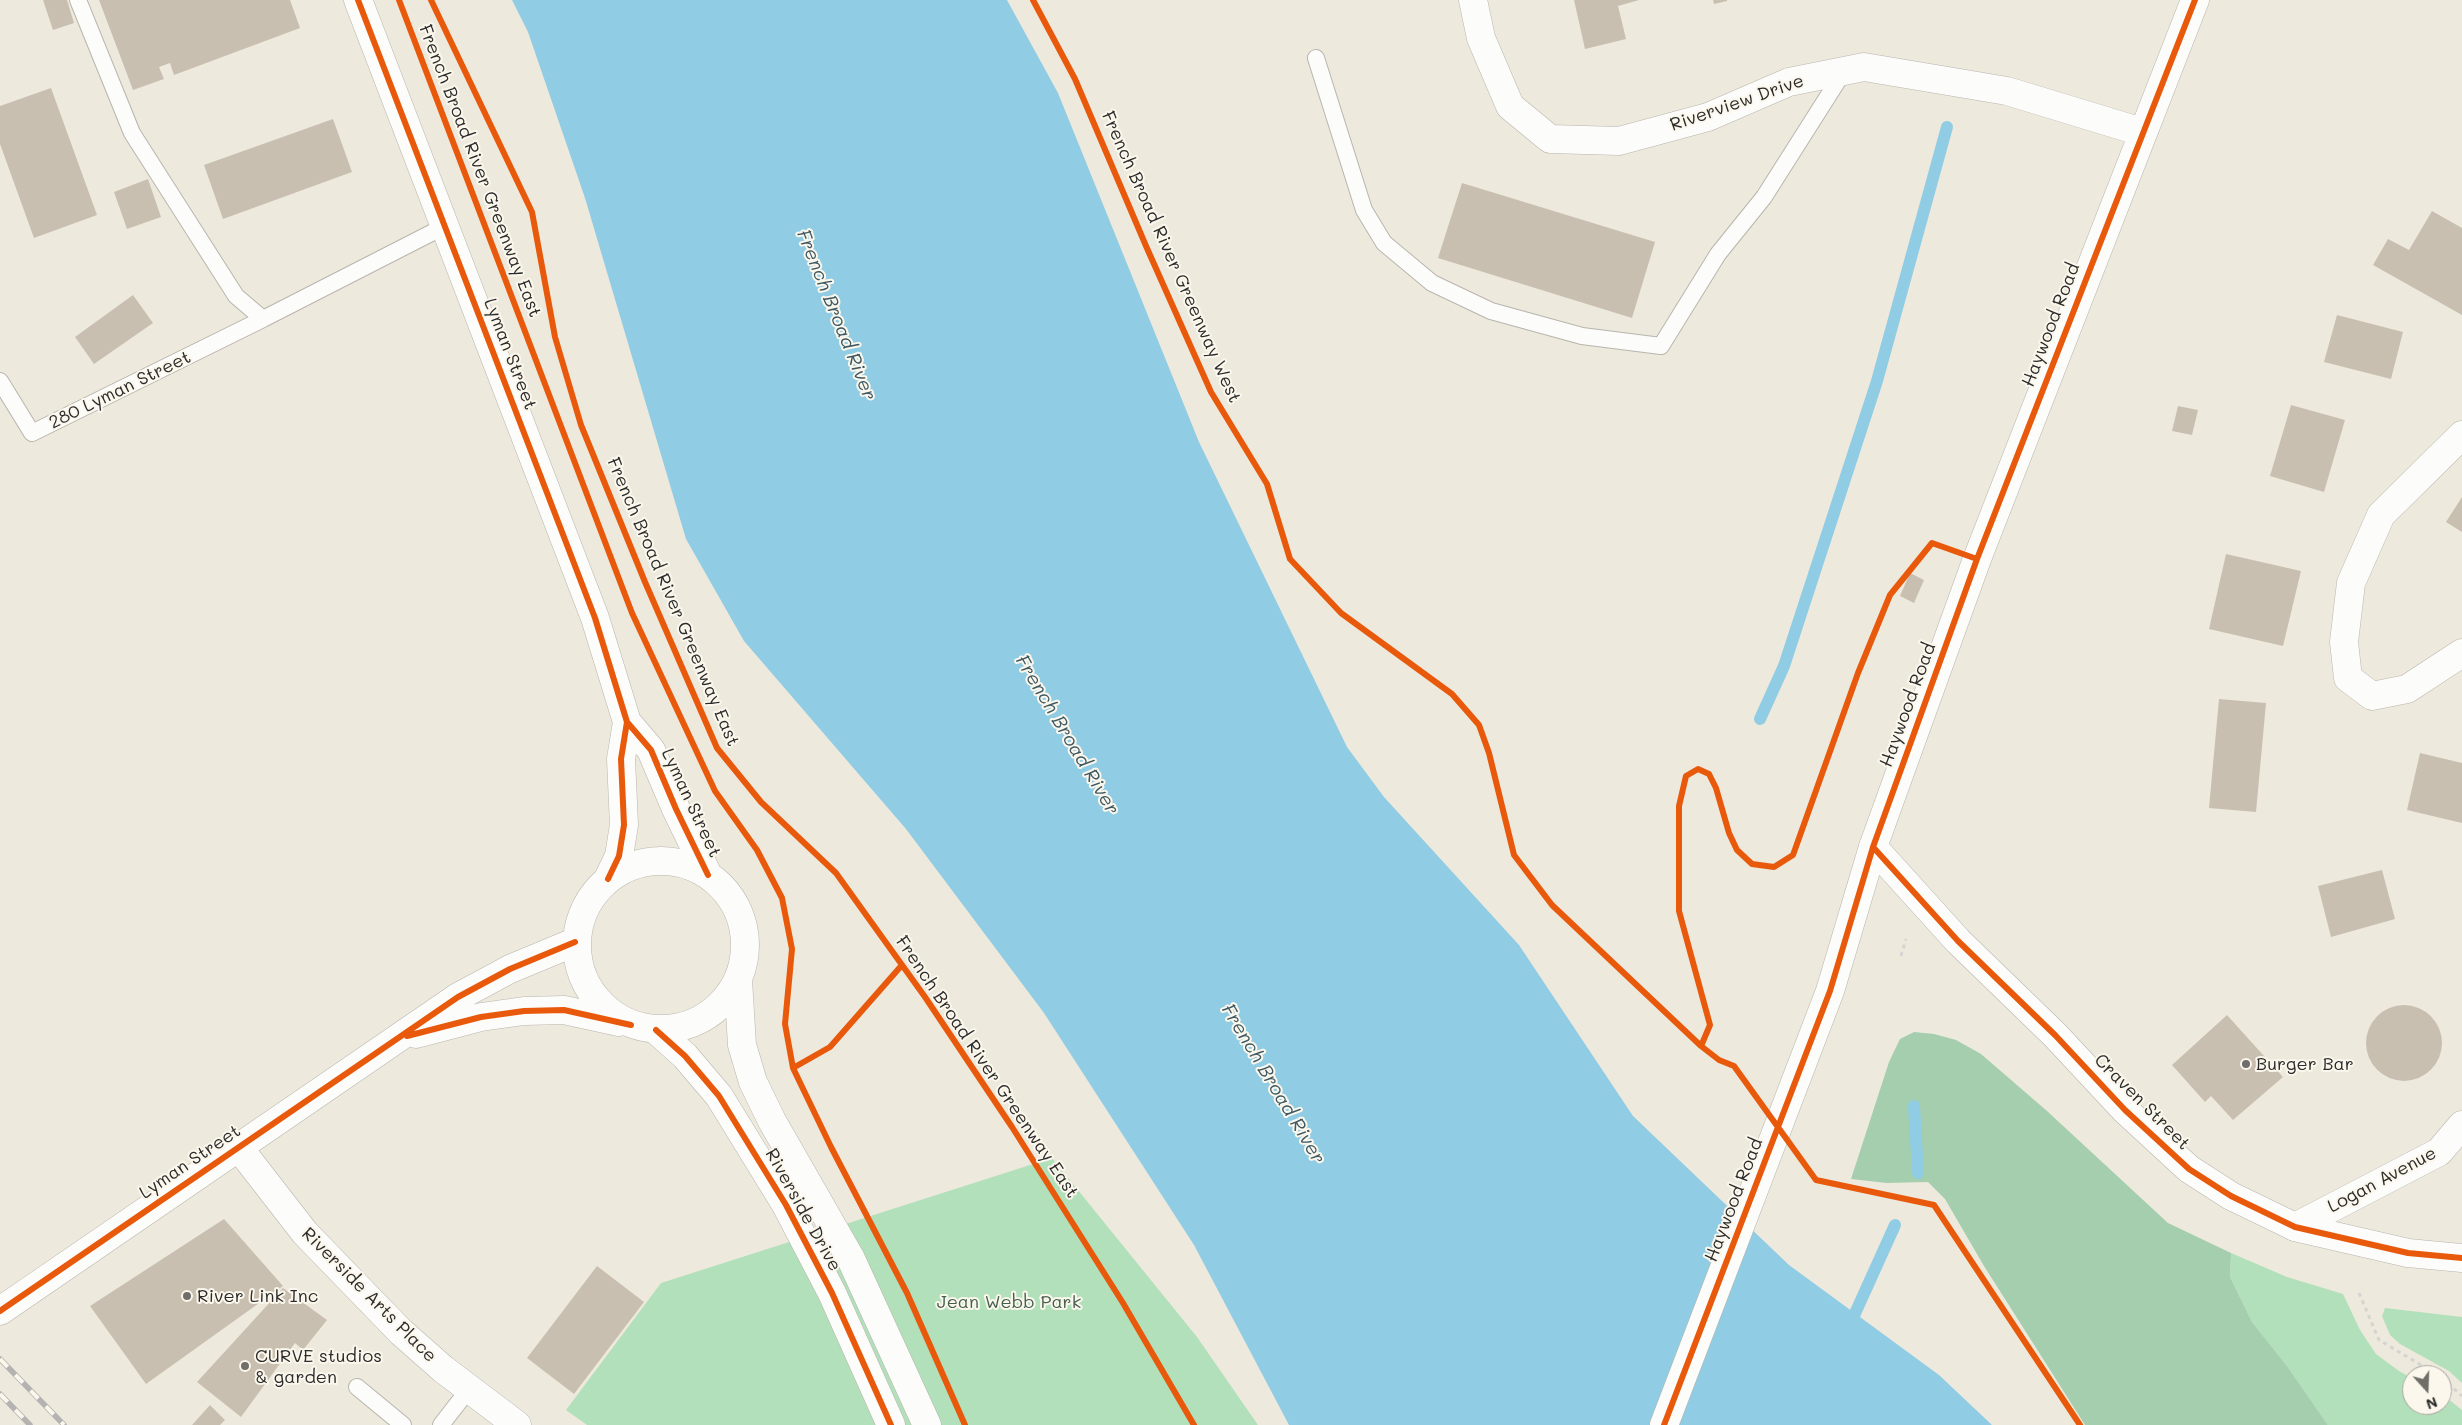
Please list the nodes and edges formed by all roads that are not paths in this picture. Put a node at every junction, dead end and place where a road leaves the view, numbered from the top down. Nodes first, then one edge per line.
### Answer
1 (78, 0) edge
2 (358, 0) edge
3 (1473, 0) edge
4 (2195, 0) edge
5 (1316, 58) dead end
6 (1844, 71) junction
7 (2142, 132) junction
8 (445, 226) junction
9 (264, 319) junction
10 (0, 381) edge
11 (2462, 435) edge
12 (2462, 653) edge
13 (627, 722) junction
14 (1873, 846) junction
15 (708, 875) junction
16 (608, 879) junction
17 (575, 942) junction
18 (738, 980) junction
19 (643, 1027) junction
20 (397, 1038) junction
21 (2462, 1125) edge
22 (239, 1148) junction
23 (2295, 1227) junction
24 (2462, 1258) edge
25 (0, 1311) edge
26 (357, 1387) dead end
27 (470, 1389) junction
28 (403, 1425) edge
29 (441, 1425) edge
30 (517, 1425) edge
31 (891, 1425) edge
32 (927, 1425) edge
33 (1664, 1425) edge

1 - 9 lane
2 - 8 main road, Lyman Street
3 - 6 main road, Riverview Drive
4 - 7 main road, Haywood Road
5 - 6 lane
6 - 7 main road, Riverview Drive
7 - 14 main road, Haywood Road
8 - 9 lane
8 - 13 main road, Lyman Street
9 - 10 lane, 280 Lyman Street
11 - 12 main road
13 - 15 main road, Lyman Street
13 - 16 main road, Lyman Street
14 - 23 main road, Craven Street
14 - 33 main road, Haywood Road
15 - 16 main road
15 - 18 main road
16 - 17 main road
17 - 19 main road
17 - 20 main road, Lyman Street
18 - 19 main road
18 - 32 main road, Riverside Drive
19 - 20 main road, Lyman Street
19 - 31 main road, Riverside Drive
20 - 22 main road, Lyman Street
21 - 23 main road, Logan Avenue
22 - 25 main road, Lyman Street
22 - 27 main road, Riverside Arts Place
23 - 24 main road, Craven Street
26 - 28 lane
27 - 29 lane
27 - 30 main road, Riverside Arts Place

